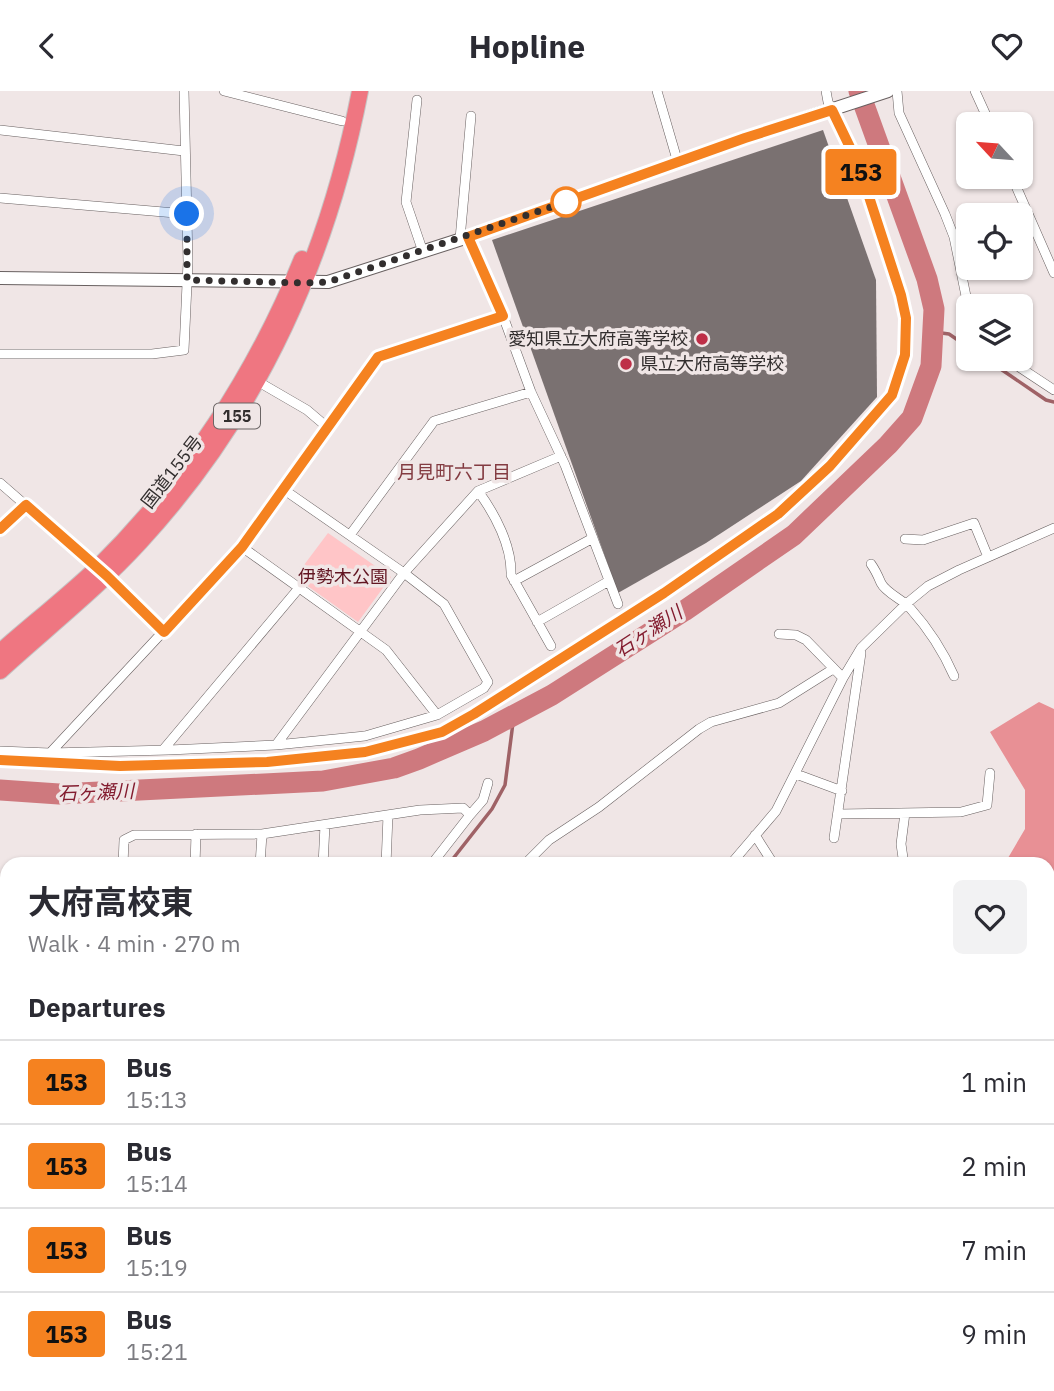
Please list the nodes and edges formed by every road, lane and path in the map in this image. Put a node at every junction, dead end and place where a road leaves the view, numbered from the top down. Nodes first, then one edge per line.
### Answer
1 (184, 91) edge
2 (224, 91) edge
3 (349, 91) edge
4 (360, 91) edge
5 (657, 91) edge
6 (826, 91) edge
7 (888, 91) edge
8 (897, 91) edge
9 (975, 91) edge
10 (417, 100) dead end
11 (835, 109) junction
12 (985, 112) edge
13 (471, 116) dead end
14 (342, 121) junction
15 (0, 129) edge
16 (184, 151) junction
17 (678, 163) junction
18 (1017, 189) edge
19 (0, 198) edge
20 (187, 214) junction
21 (464, 238) junction
22 (422, 252) junction
23 (1054, 273) edge
24 (0, 278) edge
25 (187, 280) junction
26 (298, 282) junction
27 (966, 294) edge
28 (503, 316) junction
29 (0, 354) edge
30 (1025, 371) edge
31 (257, 381) junction
32 (1054, 390) edge
33 (531, 392) junction
34 (327, 427) junction
35 (561, 456) junction
36 (0, 483) edge
37 (283, 489) junction
38 (478, 491) junction
39 (26, 505) junction
40 (1054, 528) edge
41 (0, 529) edge
42 (350, 535) junction
43 (593, 538) junction
44 (905, 539) dead end
45 (242, 547) junction
46 (988, 557) junction
47 (871, 564) dead end
48 (102, 571) junction
49 (404, 573) junction
50 (609, 580) junction
51 (514, 581) junction
52 (299, 588) junction
53 (618, 604) dead end
54 (906, 604) junction
55 (537, 622) junction
56 (360, 631) junction
57 (164, 632) junction
58 (779, 634) dead end
59 (551, 646) dead end
60 (862, 647) junction
61 (0, 652) edge
62 (833, 669) junction
63 (0, 671) edge
64 (954, 677) dead end
65 (843, 678) junction
66 (437, 715) junction
67 (276, 745) junction
68 (163, 750) junction
69 (0, 751) edge
70 (50, 753) junction
71 (0, 760) edge
72 (990, 773) dead end
73 (796, 774) junction
74 (488, 783) dead end
75 (842, 791) junction
76 (905, 813) junction
77 (388, 814) junction
78 (839, 814) junction
79 (470, 815) junction
80 (325, 825) junction
81 (196, 834) junction
82 (261, 834) junction
83 (755, 835) junction
84 (834, 838) dead end
85 (123, 857) edge
86 (195, 857) edge
87 (260, 857) edge
88 (323, 857) edge
89 (386, 857) edge
90 (437, 857) edge
91 (532, 857) edge
92 (737, 857) edge
93 (769, 857) edge
94 (903, 857) edge

1 - 16 street
2 - 14 street
3 - 14 highway, 国道155号 / 155
4 - 26 highway, 国道155号 / 155
5 - 17 street
6 - 11 street
7 - 11 street
8 - 27 street
9 - 12 street
10 - 22 street
11 - 17 street
11 - 71 street
13 - 21 street
14 - 26 highway, 国道155号 / 155
15 - 16 street
16 - 20 street
17 - 21 street
18 - 23 street
19 - 20 street
20 - 25 street
21 - 22 street
21 - 28 street
22 - 26 street
24 - 25 street
25 - 26 street
25 - 29 street
26 - 31 highway, 国道155号 / 155
26 - 48 highway, 国道155号 / 155
28 - 33 street
28 - 34 street
30 - 32 street
31 - 34 street
31 - 48 highway, 国道155号 / 155
33 - 35 street
33 - 42 street
34 - 37 street
35 - 38 street
35 - 43 street
36 - 39 street
37 - 42 street
37 - 45 street
38 - 49 street
38 - 51 street
39 - 41 street
39 - 48 street
40 - 46 street
42 - 49 street
43 - 50 street
43 - 51 street
44 - 46 street
45 - 52 street
45 - 57 street
46 - 54 street
47 - 54 street
48 - 57 street
48 - 61 highway, 国道155号 / 155
48 - 63 highway, 国道155号 / 155
49 - 56 street
49 - 66 street
50 - 53 street
50 - 55 street
51 - 55 street
52 - 56 street
52 - 68 street
54 - 60 street
54 - 64 street
55 - 59 street
56 - 66 street
56 - 67 street
57 - 70 street
58 - 62 street
60 - 65 street
60 - 75 street
62 - 65 street
62 - 91 street
65 - 73 street
66 - 67 street
67 - 68 street
68 - 70 street
69 - 70 street
72 - 76 street
73 - 75 street
73 - 83 street
74 - 79 street
75 - 78 street
76 - 78 street
76 - 94 street
77 - 79 street
77 - 80 street
77 - 89 street
78 - 84 street
79 - 90 street
80 - 82 street
80 - 88 street
81 - 82 street
81 - 85 street
81 - 86 street
82 - 87 street
83 - 92 street
83 - 93 street

